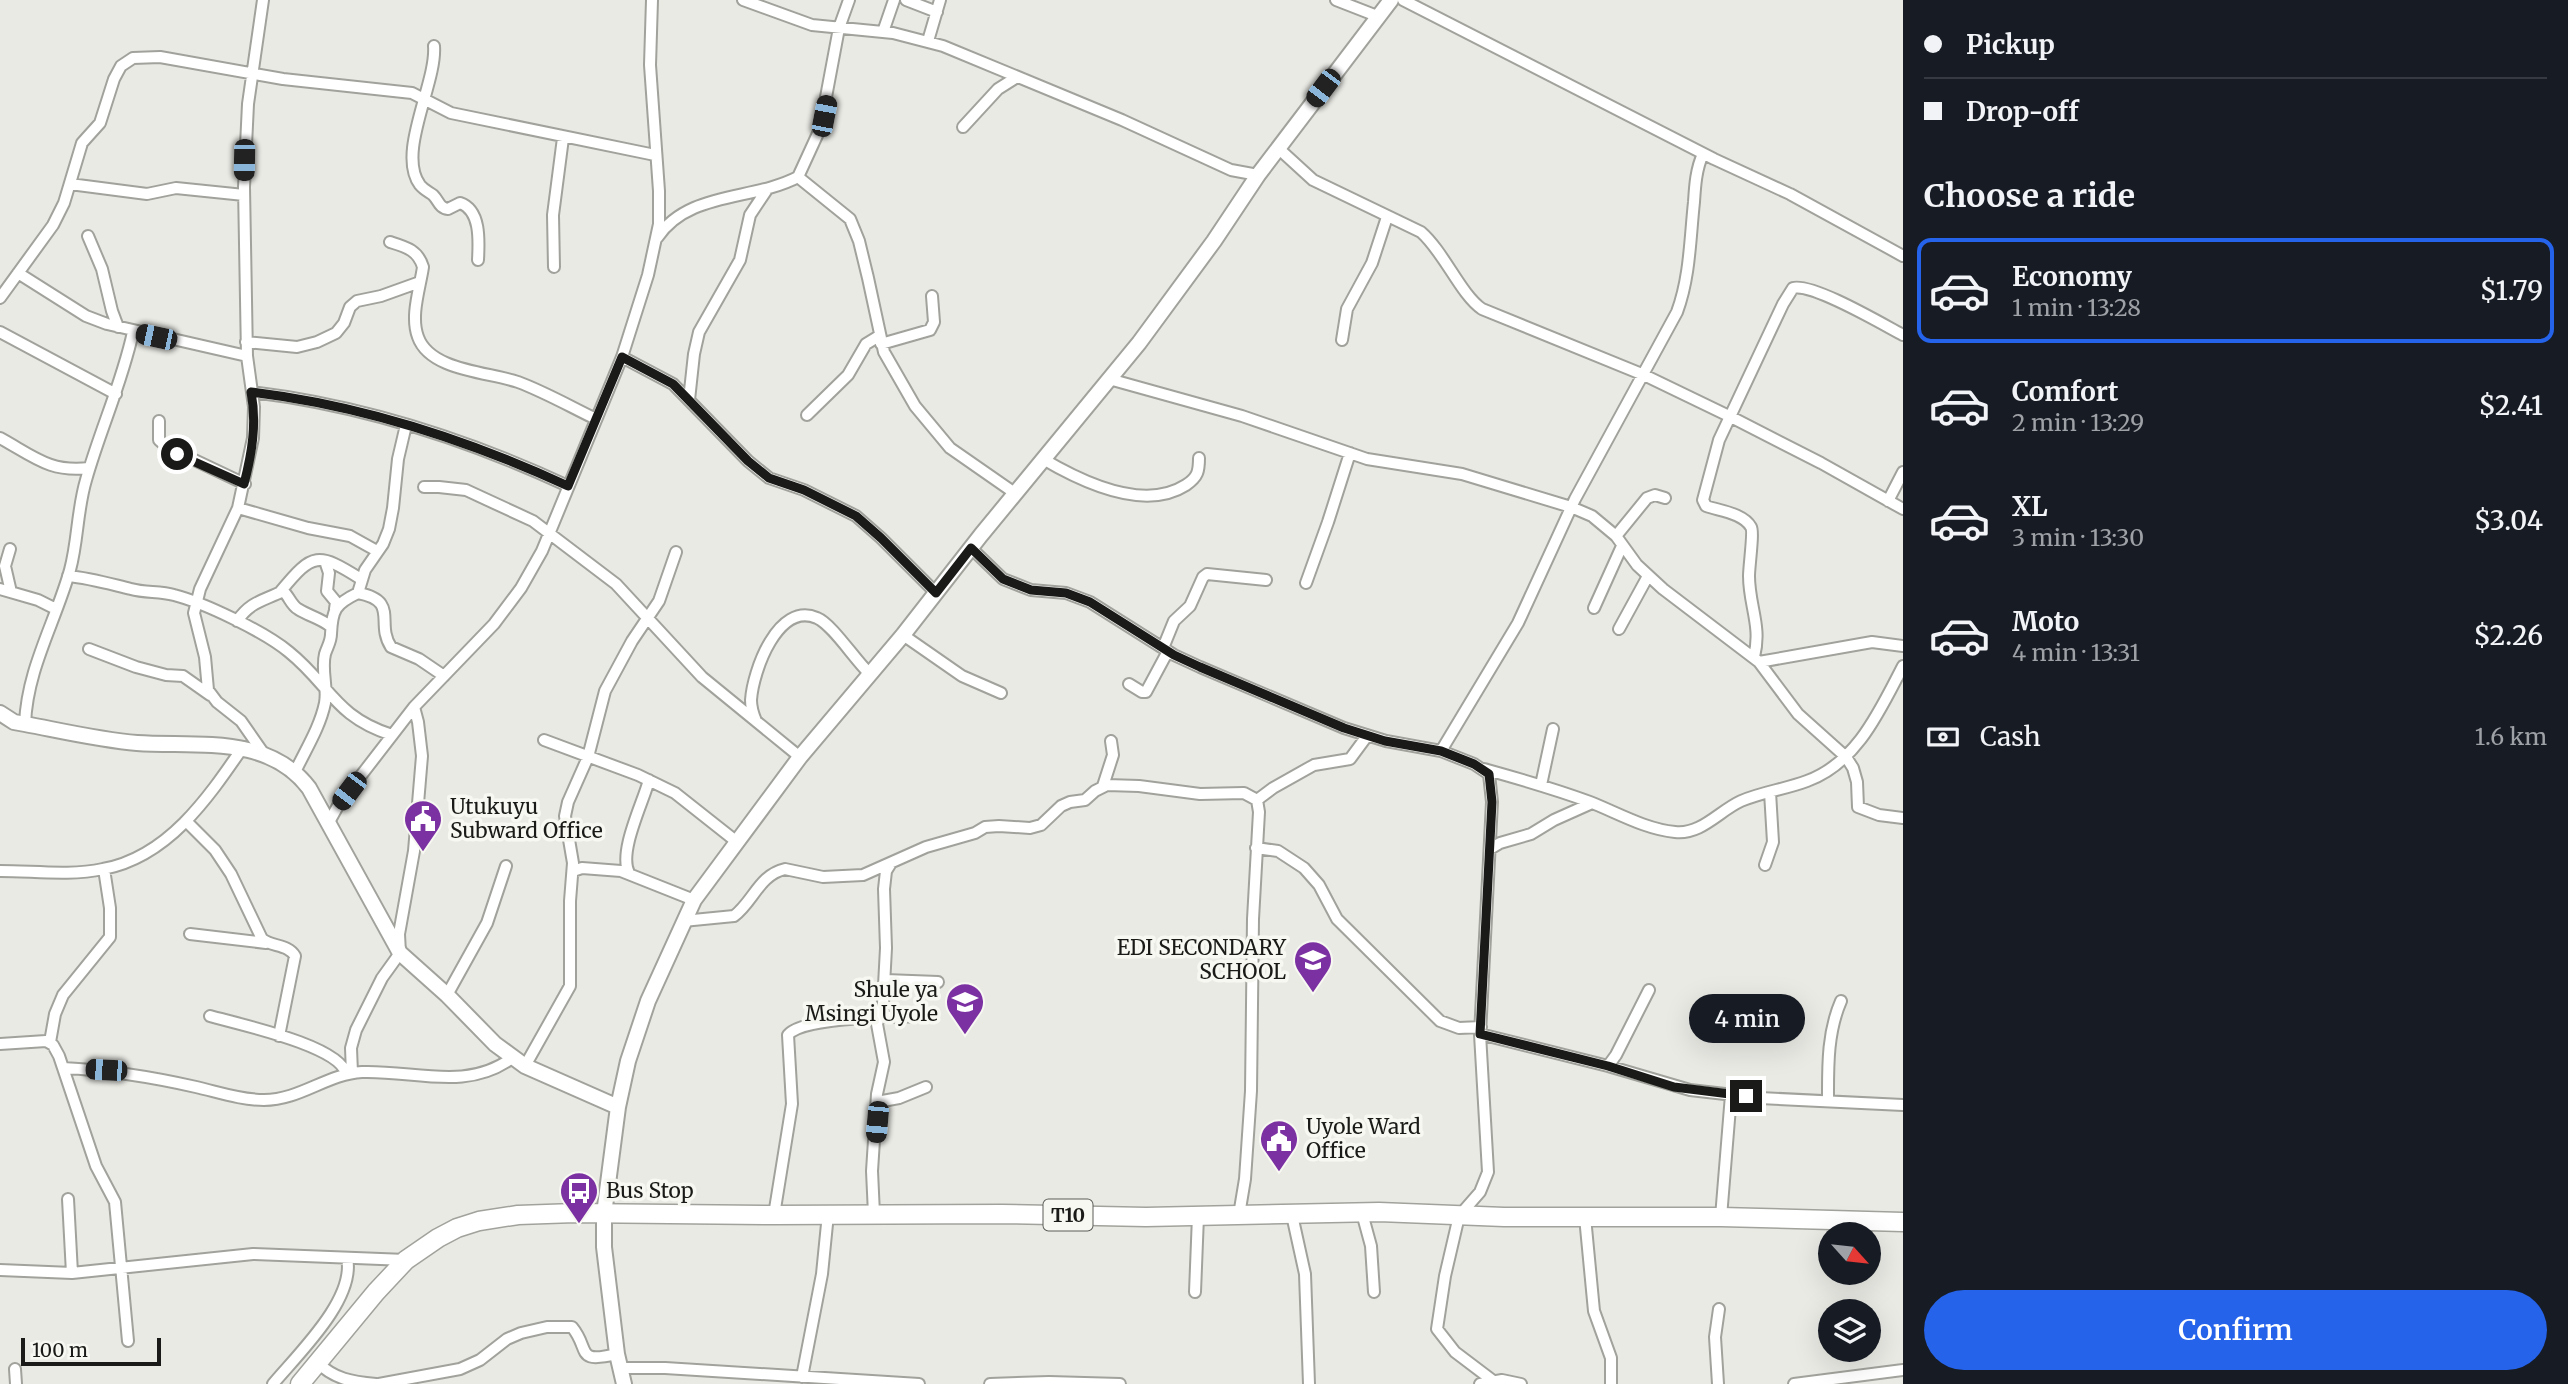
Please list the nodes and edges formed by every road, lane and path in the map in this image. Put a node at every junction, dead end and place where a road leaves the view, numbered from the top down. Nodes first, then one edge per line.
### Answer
1 (263, 0) edge
2 (652, 0) edge
3 (743, 0) edge
4 (849, 0) edge
5 (894, 0) edge
6 (906, 0) edge
7 (1336, 0) edge
8 (1391, 0) edge
9 (1403, 0) edge
10 (939, 6) edge
11 (1377, 16) junction
12 (839, 28) junction
13 (883, 32) junction
14 (928, 41) junction
15 (434, 46) dead end
16 (254, 75) junction
17 (1017, 77) junction
18 (423, 97) junction
19 (963, 127) dead end
20 (563, 138) junction
21 (1278, 148) junction
22 (1703, 154) junction
23 (655, 155) junction
24 (1258, 176) junction
25 (799, 177) junction
26 (70, 184) junction
27 (766, 191) junction
28 (244, 195) junction
29 (1387, 217) junction
30 (88, 236) dead end
31 (656, 241) junction
32 (390, 242) dead end
33 (1903, 256) edge
34 (478, 260) dead end
35 (554, 267) dead end
36 (18, 273) junction
37 (420, 282) junction
38 (932, 296) dead end
39 (0, 299) edge
40 (118, 327) junction
41 (0, 332) edge
42 (133, 332) junction
43 (1903, 335) edge
44 (880, 340) junction
45 (1342, 340) dead end
46 (246, 342) junction
47 (247, 356) junction
48 (622, 357) junction
49 (1644, 375) junction
50 (1109, 379) junction
51 (251, 392) junction
52 (116, 394) junction
53 (689, 400) junction
54 (807, 415) dead end
55 (1731, 417) junction
56 (596, 419) junction
57 (159, 421) dead end
58 (406, 425) junction
59 (0, 438) edge
60 (1350, 453) junction
61 (1199, 458) dead end
62 (1043, 460) junction
63 (89, 468) junction
64 (1903, 472) edge
65 (244, 484) junction
66 (568, 486) junction
67 (424, 487) dead end
68 (1016, 494) junction
69 (1665, 498) dead end
70 (1888, 501) junction
71 (1571, 507) junction
72 (238, 508) junction
73 (1903, 509) edge
74 (549, 535) junction
75 (1616, 536) junction
76 (1622, 546) junction
77 (971, 548) junction
78 (10, 549) dead end
79 (377, 551) junction
80 (676, 552) dead end
81 (325, 561) junction
82 (68, 576) junction
83 (1648, 576) junction
84 (361, 579) junction
85 (1266, 580) dead end
86 (1306, 583) dead end
87 (6, 590) edge
88 (281, 591) junction
89 (358, 593) junction
90 (936, 593) junction
91 (195, 604) junction
92 (1594, 608) dead end
93 (56, 609) junction
94 (335, 609) junction
95 (648, 618) junction
96 (237, 621) junction
97 (330, 626) junction
98 (1619, 629) dead end
99 (903, 635) junction
100 (1903, 646) edge
101 (89, 649) dead end
102 (1165, 649) junction
103 (1756, 660) junction
104 (1903, 666) edge
105 (869, 673) junction
106 (444, 676) junction
107 (1129, 684) dead end
108 (327, 693) junction
109 (1001, 693) dead end
110 (212, 697) junction
111 (414, 707) junction
112 (0, 714) edge
113 (756, 721) junction
114 (24, 724) junction
115 (1553, 729) dead end
116 (392, 735) junction
117 (1367, 736) junction
118 (544, 740) dead end
119 (1111, 741) dead end
120 (243, 747) junction
121 (1441, 751) junction
122 (264, 754) junction
123 (587, 757) junction
124 (800, 757) junction
125 (1846, 757) junction
126 (1483, 769) junction
127 (295, 772) junction
128 (649, 780) junction
129 (1541, 785) junction
130 (1102, 786) junction
131 (1770, 792) junction
132 (1257, 800) junction
133 (1592, 803) junction
134 (1903, 818) edge
135 (186, 821) junction
136 (328, 822) junction
137 (737, 842) junction
138 (1256, 848) junction
139 (1490, 849) junction
140 (891, 863) junction
141 (1765, 865) dead end
142 (506, 866) dead end
143 (104, 869) junction
144 (573, 871) junction
145 (0, 872) edge
146 (629, 873) junction
147 (694, 900) junction
148 (684, 920) junction
149 (190, 934) dead end
150 (266, 943) junction
151 (400, 953) junction
152 (885, 980) junction
153 (938, 982) dead end
154 (1649, 990) dead end
155 (447, 995) junction
156 (1841, 1002) dead end
157 (210, 1016) dead end
158 (878, 1016) junction
159 (932, 1017) dead end
160 (1481, 1030) junction
161 (279, 1036) junction
162 (50, 1042) junction
163 (0, 1044) edge
164 (512, 1058) junction
165 (525, 1066) junction
166 (1608, 1066) junction
167 (63, 1068) junction
168 (349, 1074) junction
169 (926, 1087) dead end
170 (1731, 1095) junction
171 (1828, 1101) junction
172 (877, 1102) junction
173 (1903, 1105) edge
174 (618, 1107) junction
175 (68, 1199) dead end
176 (1362, 1213) junction
177 (604, 1214) junction
178 (828, 1214) junction
179 (874, 1214) junction
180 (774, 1215) junction
181 (1239, 1215) junction
182 (1292, 1215) junction
183 (1198, 1216) junction
184 (1459, 1216) junction
185 (1585, 1217) junction
186 (1721, 1217) junction
187 (1903, 1222) edge
188 (348, 1258) junction
189 (406, 1260) junction
190 (121, 1269) junction
191 (0, 1270) edge
192 (72, 1273) junction
193 (1195, 1292) dead end
194 (1374, 1292) dead end
195 (1719, 1309) dead end
196 (128, 1341) dead end
197 (619, 1361) junction
198 (317, 1362) junction
199 (15, 1369) dead end
200 (1903, 1370) edge
201 (802, 1377) junction
202 (412, 1382) edge
203 (1492, 1382) edge
204 (1101, 1383) edge
205 (16, 1384) edge
206 (273, 1384) edge
207 (300, 1384) edge
208 (377, 1384) edge
209 (624, 1384) edge
210 (919, 1384) edge
211 (990, 1384) edge
212 (1120, 1384) edge
213 (1309, 1384) edge
214 (1480, 1384) edge
215 (1521, 1384) edge
216 (1611, 1384) edge
217 (1718, 1384) edge
218 (1794, 1384) edge

1 - 16 street
2 - 23 street
3 - 12 street
4 - 12 street
5 - 13 street
6 - 10 street
7 - 11 street
8 - 11 street
9 - 22 street
10 - 14 street
11 - 21 street
12 - 13 street
12 - 25 street
13 - 14 street
14 - 17 street
15 - 18 street
16 - 18 street
16 - 26 street
16 - 28 street
17 - 19 street
17 - 24 street
18 - 20 street
18 - 34 street
20 - 23 street
20 - 35 street
21 - 24 street
21 - 29 street
22 - 33 street
22 - 49 street
23 - 31 street
24 - 50 street
25 - 27 street
25 - 44 street
26 - 28 street
26 - 36 street
27 - 31 street
27 - 53 street
28 - 46 street
29 - 45 street
29 - 49 street
30 - 40 street
31 - 48 street
32 - 37 street
36 - 39 street
36 - 40 street
37 - 46 street
37 - 56 street
38 - 44 street
40 - 42 street
41 - 52 street
42 - 47 street
42 - 52 street
43 - 55 street
44 - 54 street
44 - 68 street
46 - 47 street
47 - 51 street
48 - 53 street
48 - 56 street
49 - 55 street
49 - 71 street
50 - 60 street
50 - 62 street
51 - 58 street
51 - 65 street
52 - 63 street
53 - 90 street
55 - 70 street
55 - 103 street
56 - 66 street
57 - 65 street
58 - 66 street
58 - 79 street
59 - 63 street
60 - 71 street
60 - 86 street
61 - 62 street
62 - 68 street
63 - 82 street
64 - 70 street
65 - 72 street
66 - 74 street
67 - 74 street
68 - 77 street
69 - 75 street
70 - 73 street
71 - 75 street
71 - 121 street
72 - 79 street
72 - 91 street
74 - 95 street
74 - 106 street
75 - 76 street
76 - 83 street
76 - 92 street
77 - 90 street
77 - 102 street
78 - 87 street
79 - 84 street
80 - 95 street
81 - 84 street
81 - 88 street
81 - 94 street
82 - 91 street
82 - 93 street
83 - 98 street
83 - 103 street
84 - 89 street
85 - 102 street
87 - 93 street
88 - 96 street
88 - 97 street
89 - 94 street
89 - 106 street
90 - 99 street
91 - 96 street
91 - 110 street
93 - 114 street
94 - 97 street
95 - 113 street
95 - 123 street
96 - 108 street
97 - 108 street
99 - 105 street
99 - 109 street
100 - 103 street
101 - 110 street
102 - 107 street
102 - 117 street
103 - 125 street
104 - 125 street
105 - 113 street
105 - 124 street
106 - 111 street
108 - 116 street
108 - 127 street
110 - 122 street
111 - 116 street
111 - 151 street
112 - 114 street
113 - 124 street
114 - 120 street
115 - 129 street
116 - 136 street
117 - 121 street
117 - 132 street
118 - 123 street
119 - 130 street
120 - 122 street
120 - 135 street
121 - 126 street
122 - 127 street
123 - 128 street
123 - 144 street
124 - 137 street
125 - 131 street
125 - 134 street
126 - 129 street
126 - 139 street
127 - 136 street
128 - 137 street
128 - 146 street
129 - 133 street
130 - 132 street
130 - 140 street
131 - 133 street
131 - 141 street
132 - 138 street
133 - 139 street
135 - 143 street
135 - 150 street
136 - 151 street
137 - 147 street
138 - 160 street
138 - 181 street
139 - 160 street
140 - 148 street
140 - 152 street
142 - 155 street
143 - 145 street
143 - 162 street
144 - 146 street
144 - 165 street
146 - 147 street
147 - 148 street
148 - 174 street
149 - 150 street
150 - 161 street
151 - 155 street
151 - 168 street
152 - 153 street
152 - 158 street
154 - 166 street
155 - 164 street
156 - 171 street
157 - 161 street
158 - 159 street
158 - 172 street
158 - 180 street
160 - 166 street
160 - 184 street
161 - 168 street
162 - 163 street
162 - 167 street
164 - 165 street
164 - 168 street
165 - 174 street
166 - 170 street
167 - 168 street
167 - 190 street
169 - 172 street
170 - 171 street
170 - 186 street
171 - 173 street
172 - 179 street
174 - 177 street
175 - 192 street
176 - 182 highway, T10
176 - 184 highway, T10
176 - 194 street
177 - 180 highway, T10
177 - 189 highway, T10
177 - 197 street
178 - 179 highway, T10
178 - 180 highway, T10
178 - 201 street
179 - 183 highway, T10
181 - 182 highway, T10
181 - 183 highway, T10
182 - 213 street
183 - 193 street
184 - 185 highway, T10
184 - 203 street
185 - 186 highway, T10
185 - 216 street
186 - 187 highway, T10
188 - 189 street
188 - 190 street
188 - 206 street
189 - 198 highway, T10
190 - 192 street
190 - 196 street
191 - 192 street
195 - 217 street
197 - 201 street
197 - 202 street
197 - 209 street
198 - 207 highway, T10
198 - 208 street
199 - 205 street
200 - 218 street
201 - 210 street
202 - 208 street
203 - 214 street
203 - 215 street
204 - 211 street
204 - 212 street

